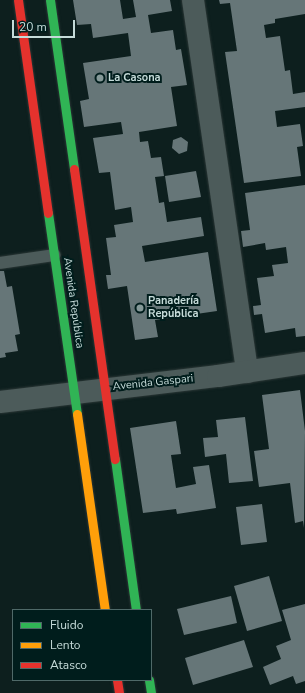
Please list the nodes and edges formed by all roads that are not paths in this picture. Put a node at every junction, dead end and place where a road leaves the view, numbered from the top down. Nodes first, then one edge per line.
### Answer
1 (18, 0) edge
2 (50, 0) edge
3 (193, 0) edge
4 (54, 255) junction
5 (0, 263) edge
6 (305, 363) edge
7 (246, 372) junction
8 (104, 388) junction
9 (73, 393) junction
10 (0, 402) edge
11 (105, 609) edge
12 (136, 609) edge
13 (117, 681) edge
14 (149, 681) edge
15 (119, 693) edge
16 (151, 693) edge

1 - 4 main road, Avenida República
2 - 8 main road, Avenida República
3 - 7 street
4 - 5 lane
4 - 9 main road, Avenida República
6 - 7 street, Avenida Gaspari
7 - 8 street, Avenida Gaspari
8 - 9 street, Avenida Gaspari
8 - 12 main road, Avenida República
9 - 10 street, Avenida Gaspari
9 - 11 main road, Avenida República
13 - 15 main road
14 - 16 main road

